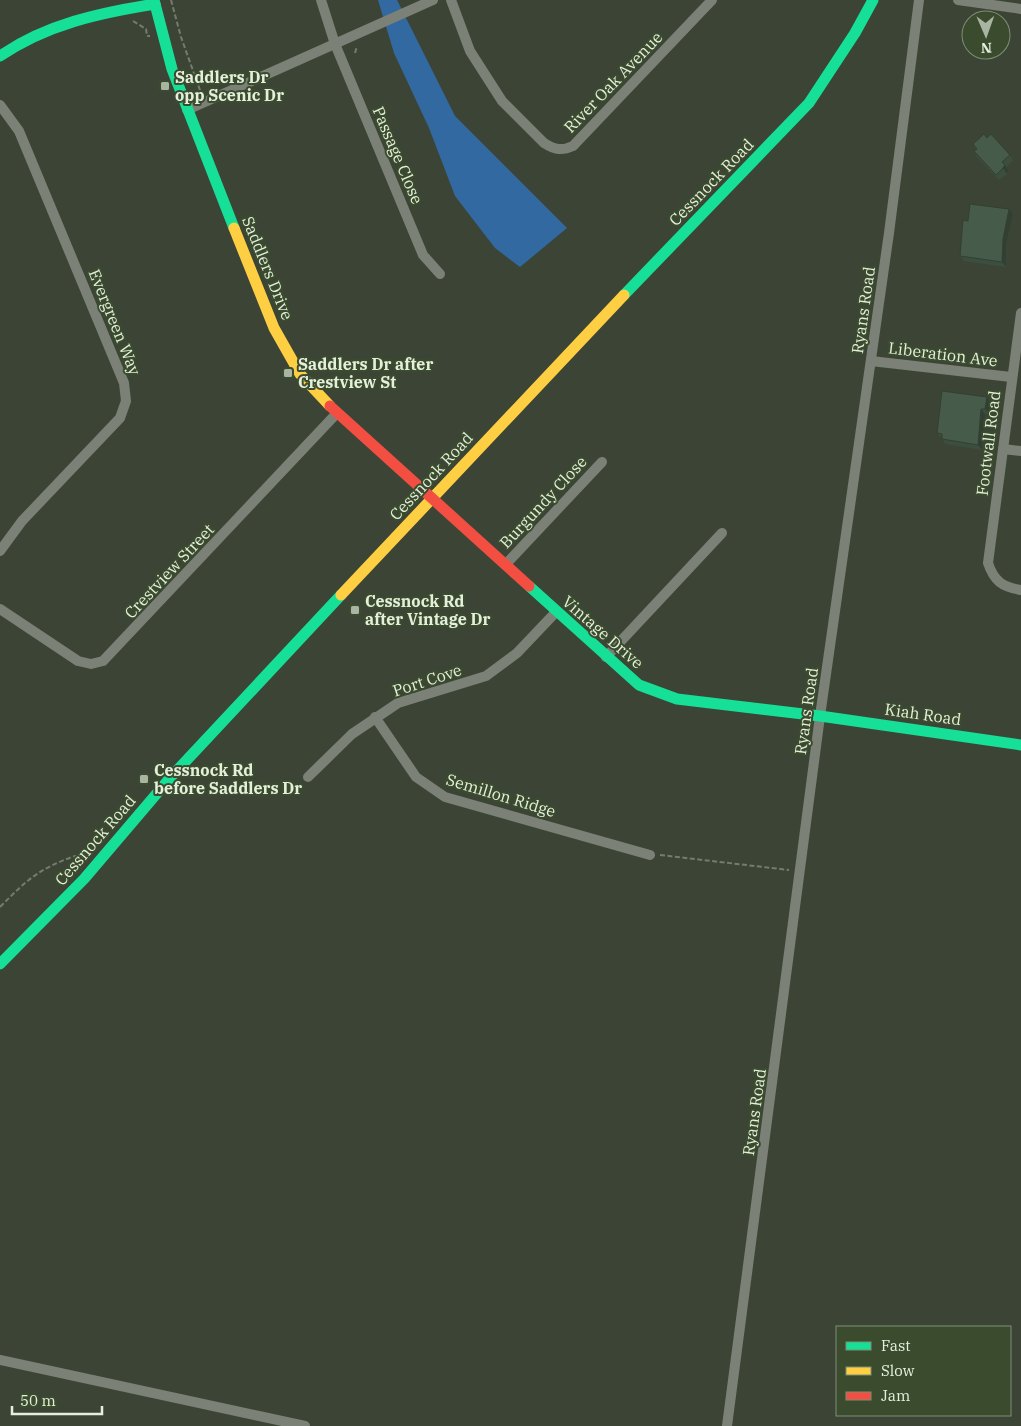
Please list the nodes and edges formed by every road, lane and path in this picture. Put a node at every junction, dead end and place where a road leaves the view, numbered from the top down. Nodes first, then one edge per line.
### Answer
1 (171, 0) edge
2 (321, 0) edge
3 (452, 0) edge
4 (712, 0) edge
5 (873, 0) edge
6 (919, 0) edge
7 (958, 0) edge
8 (154, 2) edge
9 (428, 2) edge
10 (1021, 9) edge
11 (132, 20) dead end
12 (147, 36) dead end
13 (356, 42) dead end
14 (335, 44) junction
15 (355, 53) dead end
16 (0, 56) edge
17 (200, 92) dead end
18 (0, 105) edge
19 (187, 110) junction
20 (440, 274) dead end
21 (1021, 313) edge
22 (871, 361) junction
23 (1011, 377) junction
24 (337, 413) junction
25 (1003, 448) junction
26 (1021, 451) edge
27 (602, 462) dead end
28 (433, 498) junction
29 (722, 533) dead end
30 (0, 551) edge
31 (506, 564) junction
32 (1021, 590) edge
33 (0, 609) edge
34 (555, 612) junction
35 (606, 657) junction
36 (820, 716) junction
37 (375, 717) junction
38 (1021, 745) edge
39 (308, 777) dead end
40 (650, 855) joint
41 (83, 861) dead end
42 (801, 872) junction
43 (0, 907) edge
44 (0, 964) edge
45 (0, 1360) edge
46 (305, 1426) edge
47 (727, 1426) edge

1 - 17 path
2 - 14 street, Passage Close
3 - 4 street, River Oak Avenue
5 - 28 street, Cessnock Road
6 - 22 street, Ryans Road
7 - 10 street
8 - 16 street
8 - 19 street, Saddlers Drive
9 - 14 street
11 - 12 path
13 - 15 path
14 - 19 street
14 - 20 street, Passage Close
18 - 30 street, Evergreen Way
19 - 24 street, Saddlers Drive
21 - 23 street, Footwall Road
22 - 23 street, Liberation Ave
22 - 36 street, Ryans Road
23 - 25 street, Footwall Road
24 - 28 street, Saddlers Drive
24 - 33 street, Crestview Street
25 - 26 street
25 - 32 street, Footwall Road
27 - 31 street, Burgundy Close
28 - 31 street, Vintage Drive
28 - 44 street, Cessnock Road
29 - 35 street
31 - 34 street, Vintage Drive
34 - 35 street, Vintage Drive
34 - 37 street, Port Cove
35 - 36 street, Vintage Drive
36 - 38 street, Kiah Road
36 - 42 street, Ryans Road
37 - 39 street, Port Cove
37 - 40 street, Semillon Ridge
40 - 42 path
41 - 43 path
42 - 47 street, Ryans Road
45 - 46 street

